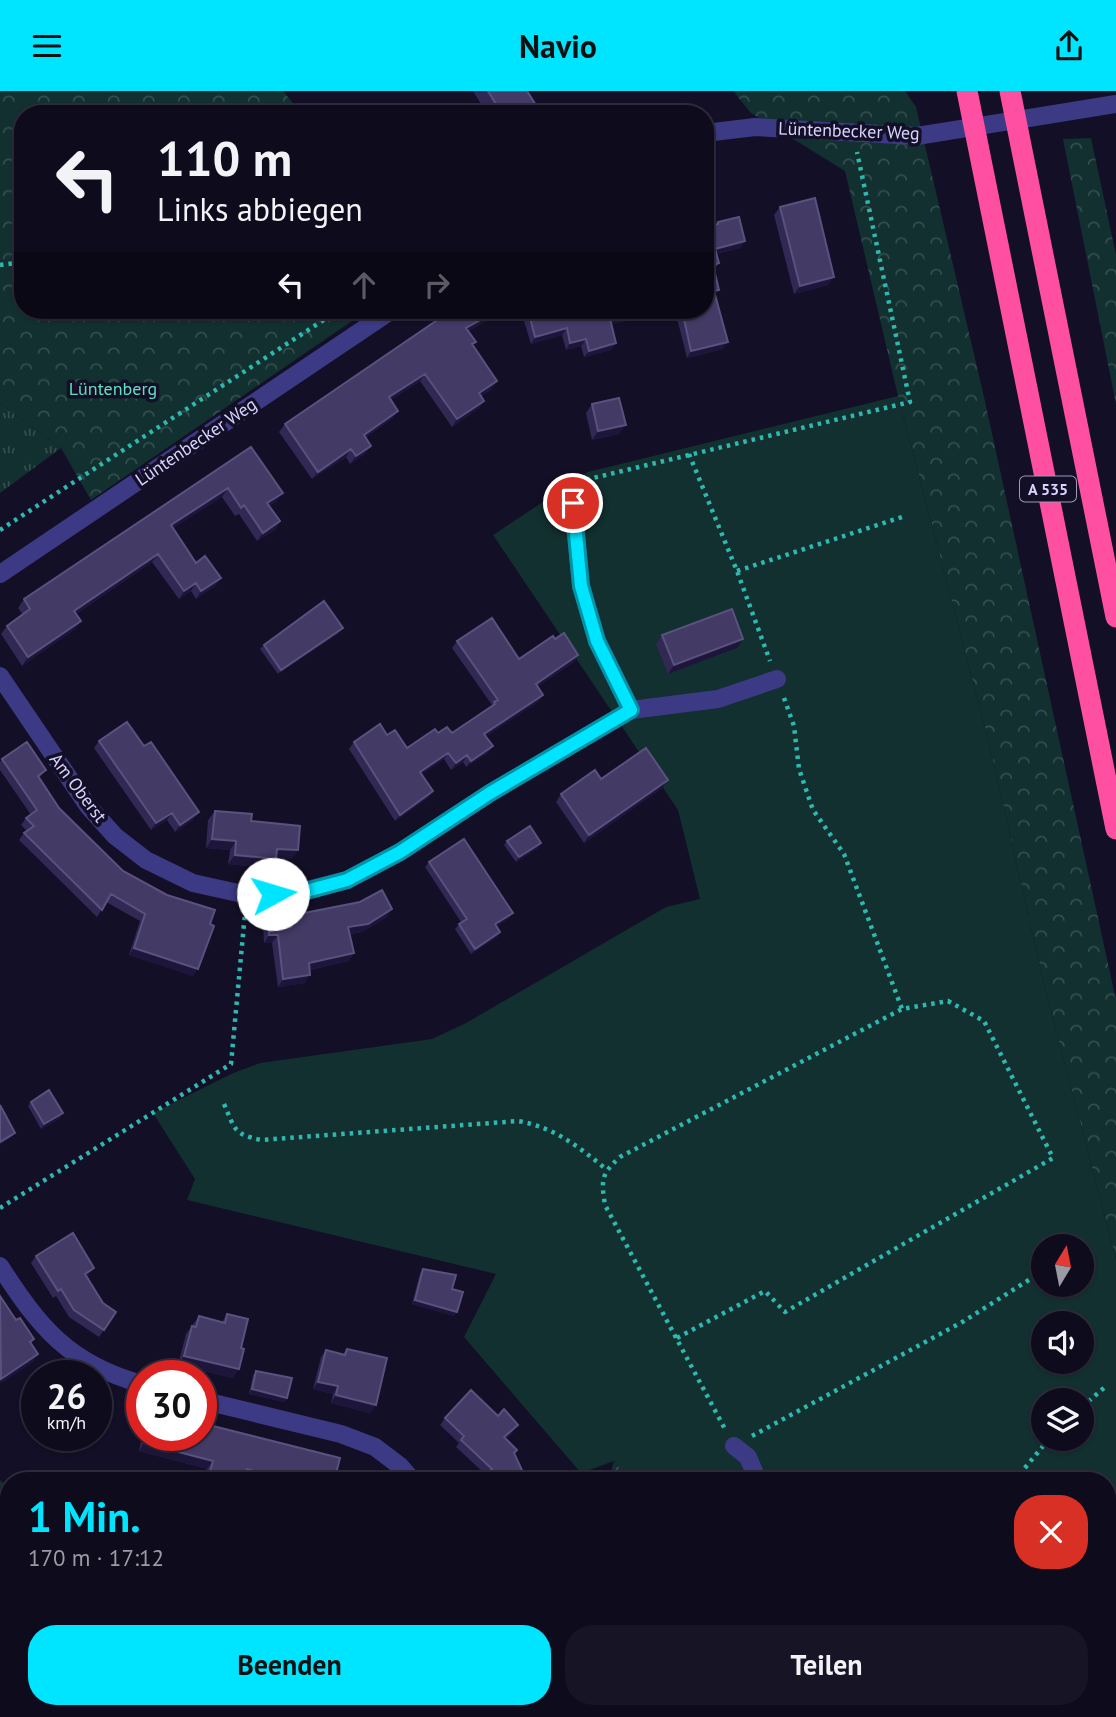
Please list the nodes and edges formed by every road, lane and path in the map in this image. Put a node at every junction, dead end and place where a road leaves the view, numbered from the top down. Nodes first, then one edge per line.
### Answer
1 (950, 91) edge
2 (1011, 94) edge
3 (968, 99) edge
4 (1116, 104) edge
5 (852, 131) junction
6 (714, 132) edge
7 (325, 319) edge
8 (379, 319) edge
9 (689, 454) junction
10 (589, 479) dead end
11 (573, 503) dead end
12 (905, 516) dead end
13 (0, 530) edge
14 (737, 571) junction
15 (0, 575) edge
16 (1116, 617) edge
17 (0, 676) edge
18 (777, 679) junction
19 (631, 710) junction
20 (1116, 829) edge
21 (247, 895) junction
22 (902, 1009) junction
23 (225, 1104) dead end
24 (606, 1169) junction
25 (0, 1208) edge
26 (0, 1266) edge
27 (1031, 1279) edge
28 (677, 1338) junction
29 (126, 1380) edge
30 (1105, 1387) dead end
31 (1094, 1397) edge
32 (217, 1404) edge
33 (734, 1446) junction
34 (1039, 1451) edge
35 (406, 1472) edge
36 (754, 1472) edge
37 (1022, 1472) edge

1 - 3 highway
2 - 16 highway, A 535
3 - 20 highway, A 535
4 - 5 street, Lüntenbecker Weg
5 - 6 street, Lüntenbecker Weg
5 - 9 path
7 - 13 path
8 - 15 street, Lüntenbecker Weg
9 - 10 path
9 - 14 path
11 - 19 street
12 - 14 path
14 - 18 path
17 - 21 street, Am Oberst
18 - 19 street
18 - 22 path
19 - 21 street, Am Oberst
21 - 25 path
22 - 24 path
22 - 28 path
23 - 24 path
24 - 28 path
26 - 29 street
27 - 33 path
28 - 33 path
30 - 31 path
32 - 35 street
33 - 36 street
34 - 37 path

